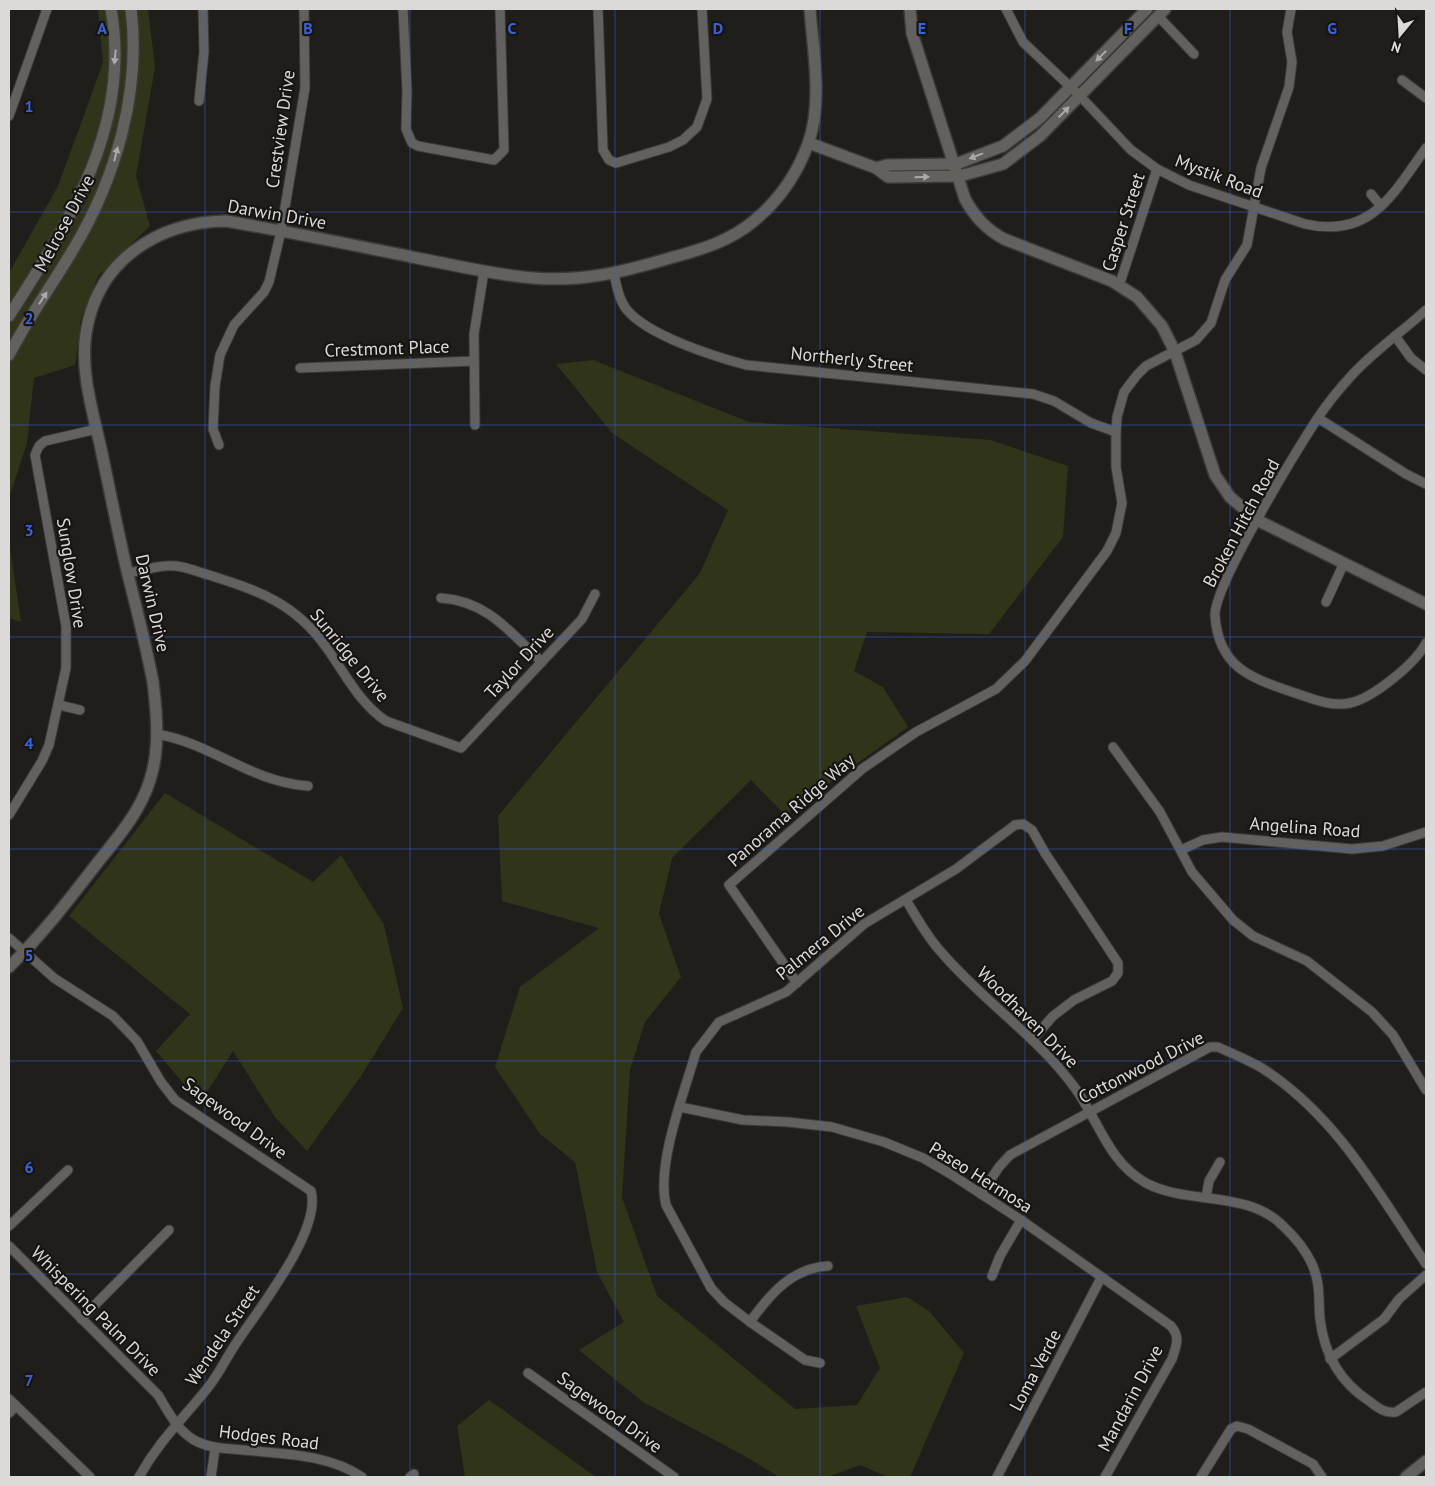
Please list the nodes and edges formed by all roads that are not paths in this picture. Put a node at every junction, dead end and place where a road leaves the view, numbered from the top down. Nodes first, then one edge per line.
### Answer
1 (46, 9) edge
2 (111, 9) edge
3 (130, 9) edge
4 (203, 9) edge
5 (304, 9) edge
6 (403, 9) edge
7 (500, 9) edge
8 (598, 9) edge
9 (702, 9) edge
10 (810, 9) edge
11 (910, 9) edge
12 (1006, 9) edge
13 (1147, 9) edge
14 (1291, 9) edge
15 (1162, 12) edge
16 (1194, 54) dead end
17 (1402, 80) dead end
18 (1070, 87) junction
19 (1080, 96) junction
20 (1426, 98) edge
21 (199, 101) dead end
22 (9, 116) edge
23 (809, 143) junction
24 (1426, 148) edge
25 (956, 164) junction
26 (876, 168) junction
27 (1157, 170) junction
28 (960, 176) junction
29 (1371, 194) dead end
30 (1381, 206) junction
31 (1254, 207) junction
32 (281, 231) junction
33 (484, 271) junction
34 (614, 274) junction
35 (1119, 286) junction
36 (1426, 310) edge
37 (9, 316) edge
38 (1395, 336) junction
39 (1175, 352) junction
40 (9, 355) edge
41 (474, 361) junction
42 (300, 368) dead end
43 (1426, 370) edge
44 (1318, 418) junction
45 (475, 425) dead end
46 (97, 430) junction
47 (1116, 432) junction
48 (219, 445) dead end
49 (1426, 484) edge
50 (1257, 520) junction
51 (1344, 563) junction
52 (128, 573) junction
53 (595, 594) dead end
54 (441, 598) dead end
55 (1326, 602) dead end
56 (1426, 604) edge
57 (1426, 644) edge
58 (542, 662) junction
59 (59, 705) junction
60 (80, 710) dead end
61 (156, 734) junction
62 (1113, 746) dead end
63 (461, 748) joint
64 (308, 786) dead end
65 (9, 815) edge
66 (1426, 832) edge
67 (1181, 850) junction
68 (906, 900) junction
69 (9, 938) edge
70 (24, 952) junction
71 (9, 967) edge
72 (797, 983) junction
73 (1032, 1040) junction
74 (1426, 1090) edge
75 (680, 1107) junction
76 (1088, 1112) junction
77 (1220, 1162) dead end
78 (68, 1170) dead end
79 (981, 1194) junction
80 (1206, 1197) junction
81 (313, 1201) joint
82 (1021, 1220) junction
83 (9, 1226) edge
84 (169, 1230) dead end
85 (9, 1246) edge
86 (1426, 1264) edge
87 (828, 1266) dead end
88 (1426, 1274) edge
89 (992, 1276) dead end
90 (1101, 1278) junction
91 (81, 1319) junction
92 (750, 1322) junction
93 (1177, 1333) joint
94 (1330, 1359) junction
95 (820, 1363) dead end
96 (528, 1373) dead end
97 (1426, 1392) edge
98 (9, 1399) edge
99 (16, 1406) junction
100 (9, 1413) edge
101 (176, 1424) junction
102 (215, 1449) junction
103 (1426, 1461) edge
104 (90, 1477) edge
105 (139, 1477) edge
106 (211, 1477) edge
107 (362, 1477) edge
108 (674, 1477) edge
109 (997, 1477) edge
110 (1106, 1477) edge
111 (1201, 1477) edge
112 (1322, 1477) edge
113 (1406, 1477) edge

1 - 22 street
2 -> 37 street, Melrose Drive
40 -> 3 street, Melrose Drive
4 - 21 street
5 - 32 street, Crestview Drive
6 - 7 street
8 - 9 street
10 - 23 street, Darwin Drive
11 - 25 street
12 - 18 street, Mystik Road
13 -> 18 street
14 - 31 street
15 - 16 street
15 - 19 street
17 - 20 street
18 - 19 street, Mystik Road
18 -> 25 street
19 - 27 street, Mystik Road
28 -> 19 street
23 - 26 street
23 - 34 street, Darwin Drive
24 - 30 street, Mystik Road
25 - 26 street
25 - 28 street
26 -> 28 street
27 - 31 street, Mystik Road
27 - 35 street, Casper Street
28 - 35 street
29 - 30 street
30 - 31 street, Mystik Road
31 - 39 street
32 - 33 street, Darwin Drive
32 - 46 street, Darwin Drive
32 - 48 street, Crestview Drive
33 - 34 street, Darwin Drive
33 - 41 street
34 - 47 street, Northerly Street
35 - 39 street
36 - 38 street, Broken Hitch Road
38 - 43 street
38 - 44 street, Broken Hitch Road
39 - 47 street
39 - 50 street
41 - 42 street, Crestmont Place
41 - 45 street
44 - 49 street
44 - 50 street, Broken Hitch Road
46 - 52 street, Darwin Drive
46 - 59 street, Sunglow Drive
47 - 72 street, Panorama Ridge Way
50 - 51 street
50 - 57 street, Broken Hitch Road
51 - 55 street
51 - 56 street
52 - 61 street, Darwin Drive
52 - 63 street, Sunridge Drive
53 - 58 street, Taylor Drive
54 - 58 street
58 - 63 street, Taylor Drive
59 - 60 street
59 - 65 street, Sunglow Drive
61 - 64 street
61 - 70 street, Darwin Drive
62 - 67 street
66 - 67 street, Angelina Road
67 - 74 street
68 - 72 street, Palmera Drive
68 - 73 street, Woodhaven Drive
68 - 73 street, Palmera Drive
69 - 70 street, Sagewood Drive
70 - 71 street, Darwin Drive
70 - 81 street, Sagewood Drive
72 - 75 street, Palmera Drive
73 - 76 street, Woodhaven Drive
75 - 79 street, Paseo Hermosa
75 - 92 street, Palmera Drive
76 - 79 street, Cottonwood Drive
76 - 80 street, Woodhaven Drive
76 - 86 street, Cottonwood Drive
77 - 80 street
78 - 83 street
79 - 82 street, Paseo Hermosa
80 - 94 street, Woodhaven Drive
81 - 101 street, Wendela Street
82 - 89 street
82 - 90 street, Paseo Hermosa
84 - 91 street
85 - 91 street, Whispering Palm Drive
87 - 92 street
88 - 94 street
90 - 93 street, Paseo Hermosa
90 - 109 street, Loma Verde
91 - 101 street, Whispering Palm Drive
92 - 95 street, Palmera Drive
93 - 110 street, Mandarin Drive
94 - 97 street, Woodhaven Drive
96 - 108 street, Sagewood Drive
98 - 99 street
99 - 100 street
99 - 104 street
101 - 102 street, Hodges Road
101 - 105 street, Wendela Street
102 - 106 street
102 - 107 street, Hodges Road
103 - 113 street
111 - 112 street

